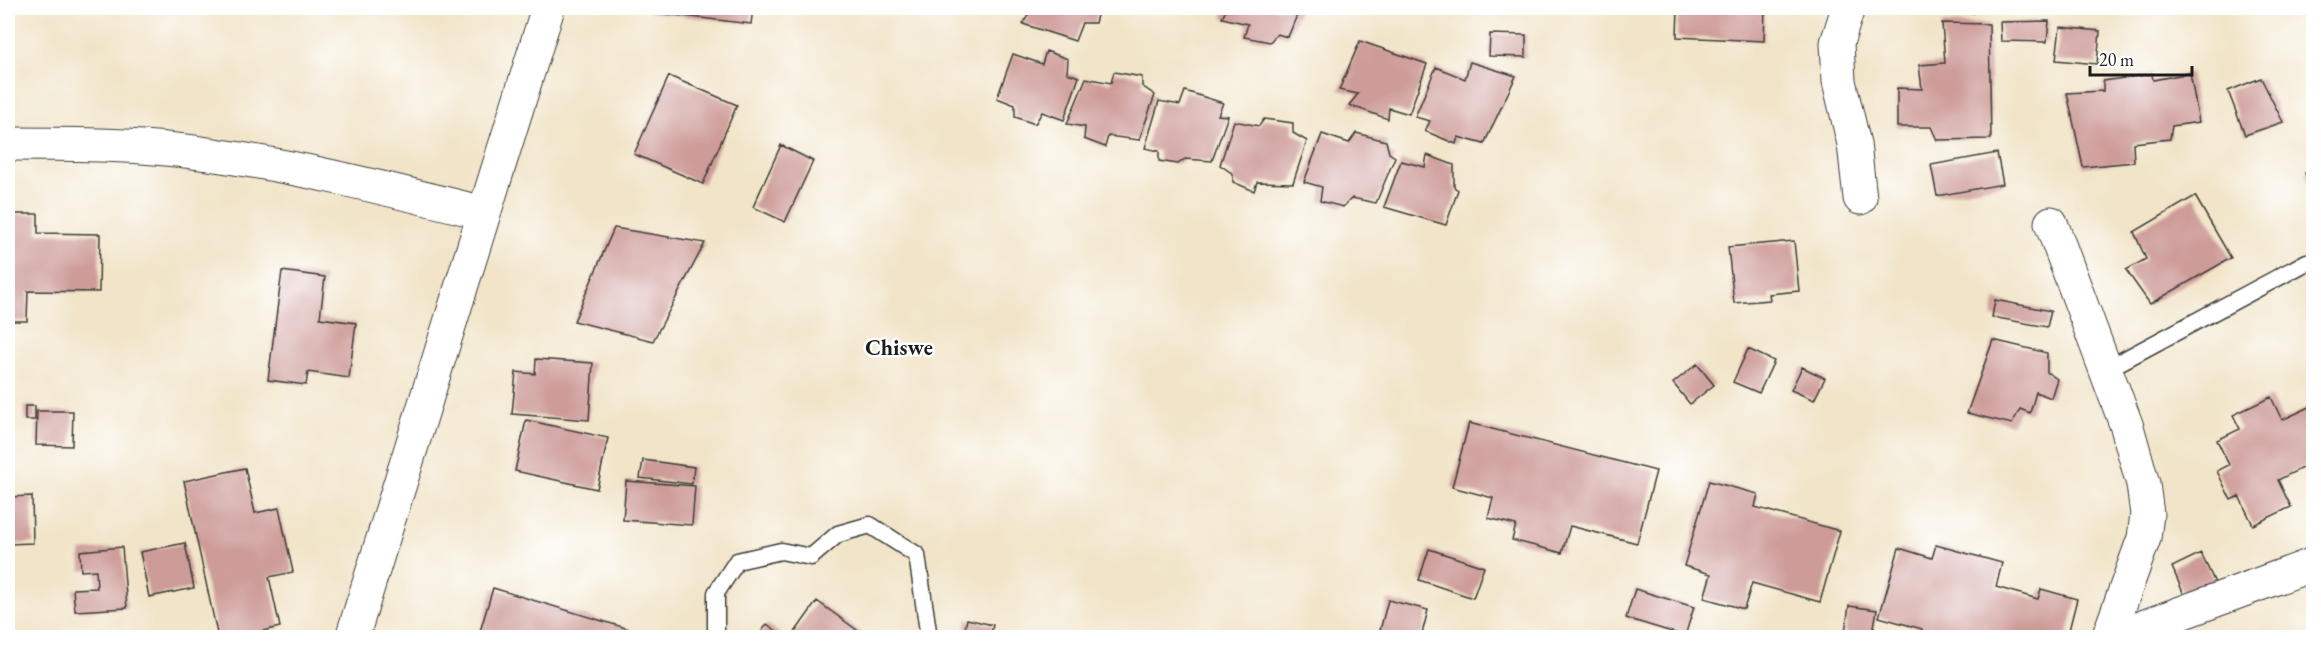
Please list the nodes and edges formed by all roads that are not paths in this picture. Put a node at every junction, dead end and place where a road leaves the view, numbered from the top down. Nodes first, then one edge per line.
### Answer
1 (548, 8) edge
2 (1848, 8) edge
3 (8, 144) edge
4 (1860, 198) dead end
5 (484, 213) junction
6 (2051, 223) dead end
7 (2307, 262) dead end
8 (2105, 370) junction
9 (2313, 564) edge
10 (352, 638) edge
11 (716, 638) edge
12 (931, 638) edge
13 (2108, 638) edge
14 (2113, 638) edge

1 - 5 street
2 - 4 street
3 - 5 street
5 - 10 street
6 - 8 street
7 - 8 lane
8 - 13 street
9 - 14 street
11 - 12 lane

